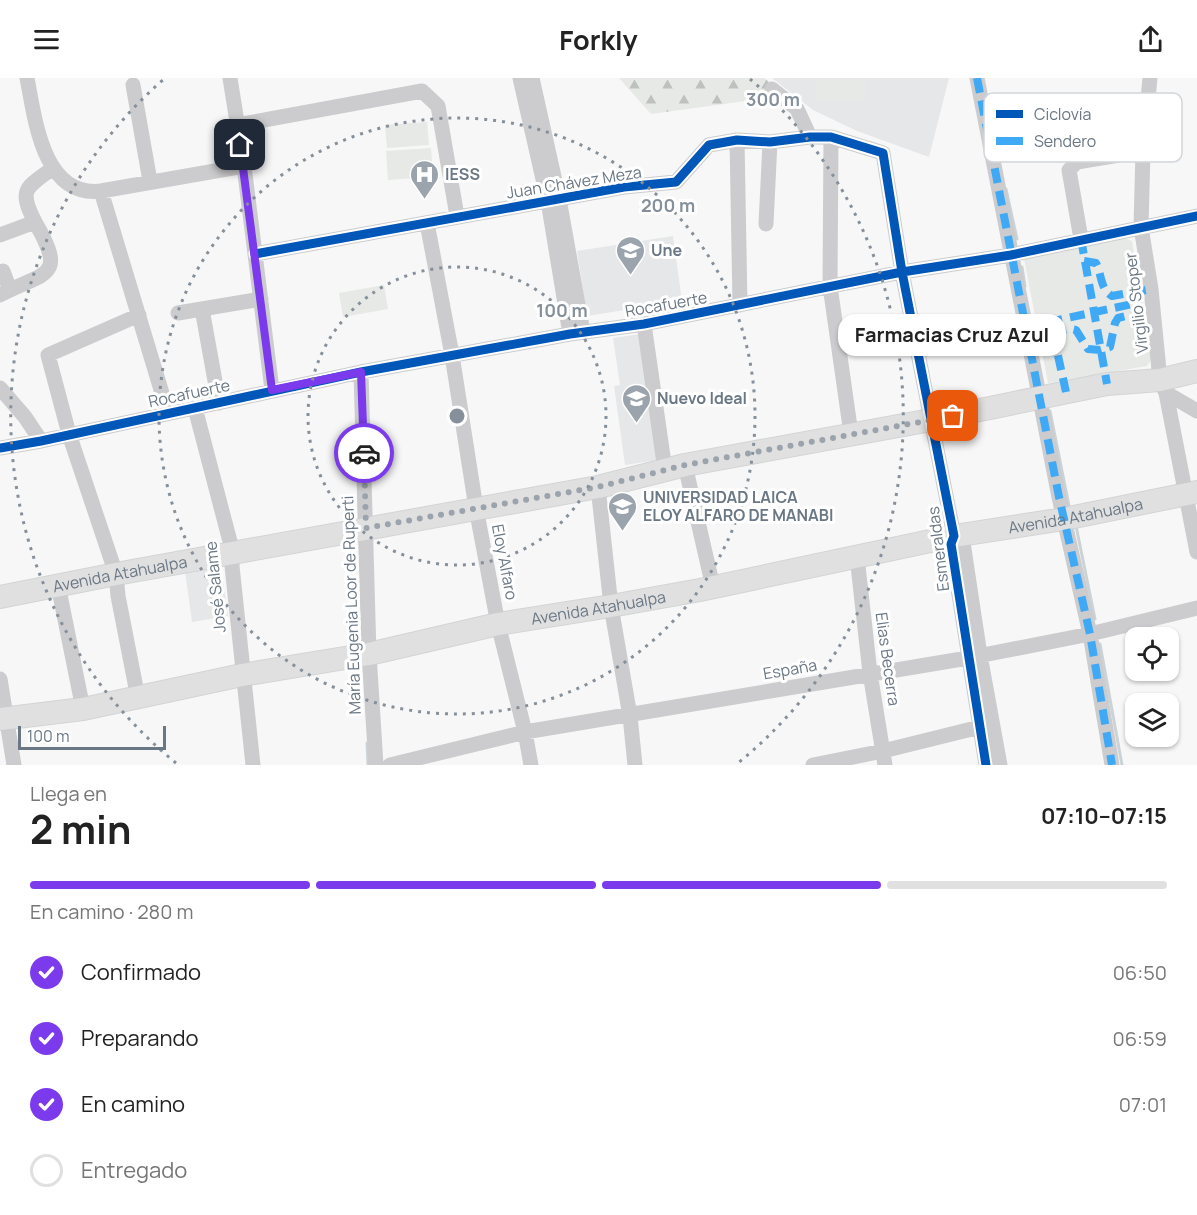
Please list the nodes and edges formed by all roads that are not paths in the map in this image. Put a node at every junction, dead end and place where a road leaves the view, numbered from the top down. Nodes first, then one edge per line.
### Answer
1 (27, 78) edge
2 (230, 78) edge
3 (520, 78) edge
4 (532, 78) edge
5 (977, 78) edge
6 (1150, 78) edge
7 (133, 85) dead end
8 (772, 89) dead end
9 (1149, 93) edge
10 (984, 114) edge
11 (237, 124) junction
12 (810, 137) junction
13 (831, 137) junction
14 (737, 140) junction
15 (770, 142) junction
16 (883, 153) joint
17 (993, 162) edge
18 (1077, 162) edge
19 (1143, 162) edge
20 (244, 166) junction
21 (53, 168) junction
22 (150, 181) junction
23 (101, 190) junction
24 (553, 200) junction
25 (457, 216) junction
26 (1197, 216) edge
27 (35, 222) junction
28 (427, 222) junction
29 (766, 224) dead end
30 (1141, 227) junction
31 (0, 235) edge
32 (1081, 239) junction
33 (255, 254) junction
34 (1011, 255) junction
35 (3, 271) dead end
36 (902, 272) junction
37 (830, 286) junction
38 (5, 293) edge
39 (261, 299) junction
40 (741, 305) junction
41 (202, 309) junction
42 (178, 313) dead end
43 (139, 315) junction
44 (644, 324) junction
45 (576, 333) junction
46 (452, 355) junction
47 (1197, 371) edge
48 (361, 372) junction
49 (1163, 387) junction
50 (0, 388) edge
51 (272, 390) junction
52 (1040, 398) junction
53 (219, 403) junction
54 (195, 408) junction
55 (1197, 411) edge
56 (168, 413) junction
57 (931, 420) junction
58 (69, 434) junction
59 (851, 434) junction
60 (41, 441) junction
61 (0, 448) edge
62 (675, 467) junction
63 (598, 487) junction
64 (1191, 494) edge
65 (476, 508) junction
66 (1064, 519) junction
67 (366, 528) junction
68 (954, 536) junction
69 (1197, 552) edge
70 (233, 553) junction
71 (857, 557) junction
72 (116, 574) junction
73 (58, 585) junction
74 (713, 587) junction
75 (0, 597) edge
76 (611, 606) junction
77 (1197, 608) edge
78 (498, 624) junction
79 (1090, 634) junction
80 (369, 654) junction
81 (974, 656) junction
82 (870, 673) junction
83 (242, 675) junction
84 (0, 679) edge
85 (138, 698) junction
86 (83, 709) junction
87 (630, 716) junction
88 (3, 719) edge
89 (987, 725) junction
90 (525, 732) junction
91 (884, 758) edge
92 (822, 764) edge
93 (14, 765) edge
94 (252, 765) edge
95 (376, 765) edge
96 (390, 765) edge
97 (531, 765) edge
98 (635, 765) edge
99 (986, 765) edge
100 (1000, 765) edge
101 (1112, 765) edge

1 - 21 street
2 - 11 street
3 - 24 street
4 - 24 street
5 - 10 street
6 - 9 street, Virgilio Stoper
7 - 22 street
8 - 12 street
11 - 20 street
11 - 25 street
12 - 13 street, Juan Chávez Meza
12 - 15 street, Juan Chávez Meza
13 - 16 street, Juan Chávez Meza
13 - 37 street
14 - 15 street, Juan Chávez Meza
14 - 24 street, Juan Chávez Meza
14 - 40 street
15 - 29 street
16 - 36 street, Esmeraldas
17 - 34 street
18 - 32 street
19 - 30 street, Virgilio Stoper
20 - 22 street
20 - 33 street
21 - 23 street
21 - 27 street
22 - 23 street
23 - 43 street
24 - 25 street, Juan Chávez Meza
24 - 45 street
25 - 28 street, Juan Chávez Meza
26 - 30 street, Rocafuerte
27 - 31 street
27 - 38 street
28 - 33 street, Juan Chávez Meza
28 - 46 street, Eloy Alfaro
30 - 32 street, Rocafuerte
30 - 49 street, Virgilio Stoper
32 - 34 street, Rocafuerte
33 - 39 street
34 - 36 street, Rocafuerte
34 - 52 street
35 - 38 street
36 - 37 street, Rocafuerte
36 - 57 street, Esmeraldas
37 - 40 street, Rocafuerte
37 - 59 street
39 - 41 street
39 - 51 street
40 - 44 street, Rocafuerte
41 - 42 street
41 - 53 street
43 - 56 street
43 - 58 street
44 - 45 street, Rocafuerte
44 - 62 street
45 - 46 street, Rocafuerte
46 - 48 street, Rocafuerte
46 - 65 street, Eloy Alfaro
47 - 49 highway, Avenida Atahualpa
48 - 51 street, Rocafuerte
48 - 67 street, María Eugenia Loor de Ruperti
49 - 52 highway, Avenida Atahualpa
49 - 55 street
49 - 64 street, Virgilio Stoper
50 - 60 street
51 - 53 street, Rocafuerte
52 - 57 highway, Avenida Atahualpa
52 - 66 street
53 - 54 street, Rocafuerte
54 - 56 street, Rocafuerte
54 - 70 street, José Salame
56 - 58 street, Rocafuerte
57 - 59 highway, Avenida Atahualpa
57 - 68 street, Esmeraldas
58 - 60 street, Rocafuerte
58 - 72 street
59 - 62 highway, Avenida Atahualpa
60 - 61 street, Rocafuerte
62 - 63 highway, Avenida Atahualpa
62 - 74 street
63 - 65 highway, Avenida Atahualpa
63 - 76 street
64 - 66 highway, Avenida Atahualpa
64 - 69 street, Virgilio Stoper
65 - 67 highway, Avenida Atahualpa
65 - 78 street, Eloy Alfaro
66 - 68 highway, Avenida Atahualpa
66 - 79 street
67 - 70 highway, Avenida Atahualpa
67 - 80 street, María Eugenia Loor de Ruperti
68 - 71 highway, Avenida Atahualpa
68 - 81 street, Esmeraldas
70 - 72 highway, Avenida Atahualpa
70 - 83 street, José Salame
71 - 74 highway, Avenida Atahualpa
71 - 82 street, Elias Becerra
72 - 73 highway, Avenida Atahualpa
72 - 85 street
73 - 75 highway, Avenida Atahualpa
73 - 86 street
74 - 76 highway, Avenida Atahualpa
76 - 78 highway, Avenida Atahualpa
76 - 87 street
77 - 79 street, España
78 - 80 highway, Avenida Atahualpa
78 - 90 street, Eloy Alfaro
79 - 81 street, España
79 - 101 street
80 - 83 highway, Avenida Atahualpa
80 - 95 street, María Eugenia Loor de Ruperti
81 - 82 street, España
81 - 89 street, Esmeraldas
82 - 87 street, España
82 - 91 street, Elias Becerra
83 - 85 highway, Avenida Atahualpa
83 - 94 street, José Salame
84 - 88 street
85 - 86 highway, Avenida Atahualpa
86 - 88 highway, Avenida Atahualpa
87 - 90 street, España
87 - 98 street
88 - 93 street
89 - 91 street
89 - 99 street, Esmeraldas
89 - 100 street, Esmeraldas
90 - 96 street, España
90 - 97 street, Eloy Alfaro
91 - 92 street

